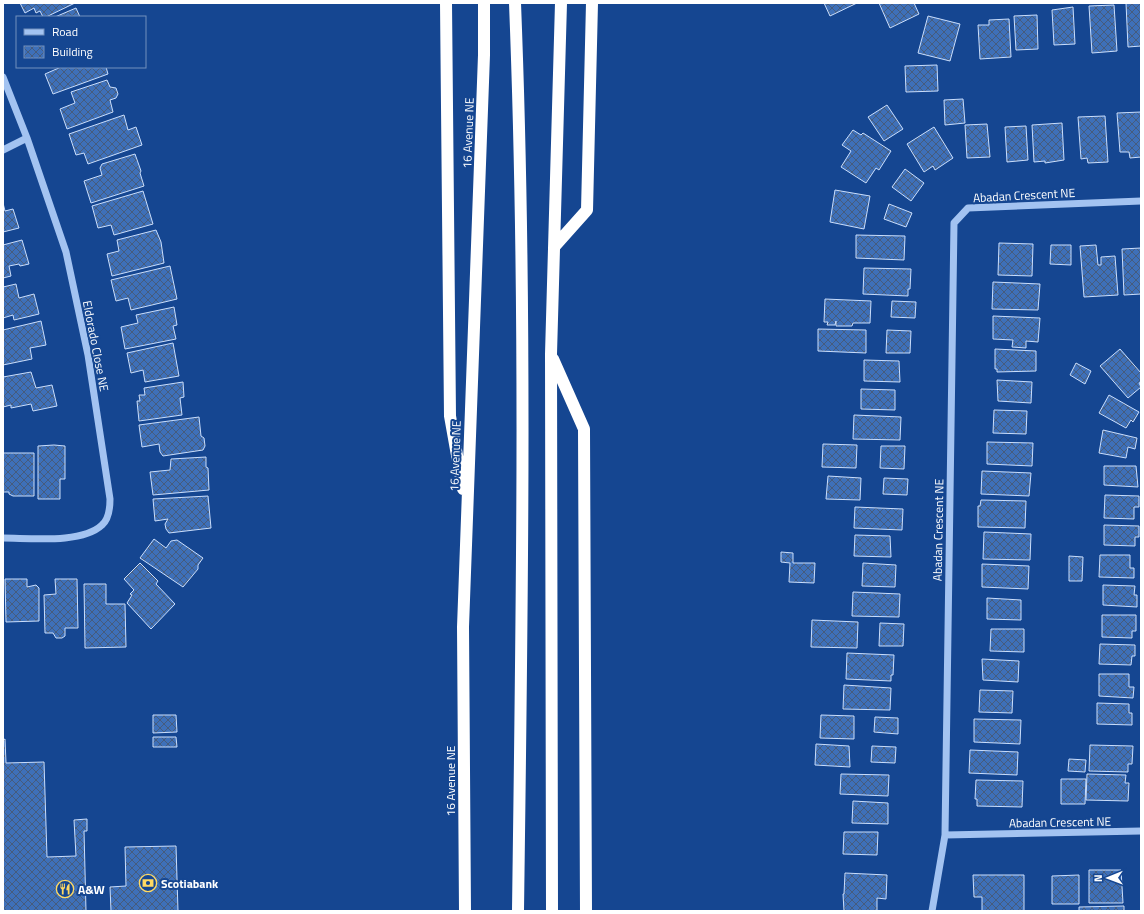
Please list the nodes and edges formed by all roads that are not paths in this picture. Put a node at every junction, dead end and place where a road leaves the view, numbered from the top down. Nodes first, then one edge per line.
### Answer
1 (446, 3) edge
2 (484, 3) edge
3 (515, 3) edge
4 (561, 3) edge
5 (592, 3) edge
6 (3, 77) edge
7 (27, 138) junction
8 (3, 150) edge
9 (1141, 201) edge
10 (554, 247) junction
11 (551, 354) junction
12 (467, 512) junction
13 (3, 538) edge
14 (1141, 831) edge
15 (945, 835) junction
16 (465, 911) edge
17 (518, 911) edge
18 (552, 911) edge
19 (586, 911) edge
20 (932, 911) edge

1 - 12 highway
2 - 12 highway, 16 Avenue NE
3 - 17 highway
4 - 10 highway
5 - 10 highway
6 - 7 street, Eldorado Close NE
7 - 8 street
7 - 13 street, Eldorado Close NE
9 - 15 street, Abadan Crescent NE
10 - 11 highway
11 - 18 highway
11 - 19 highway
12 - 16 highway, 16 Avenue NE
14 - 15 street, Abadan Crescent NE
15 - 20 street

